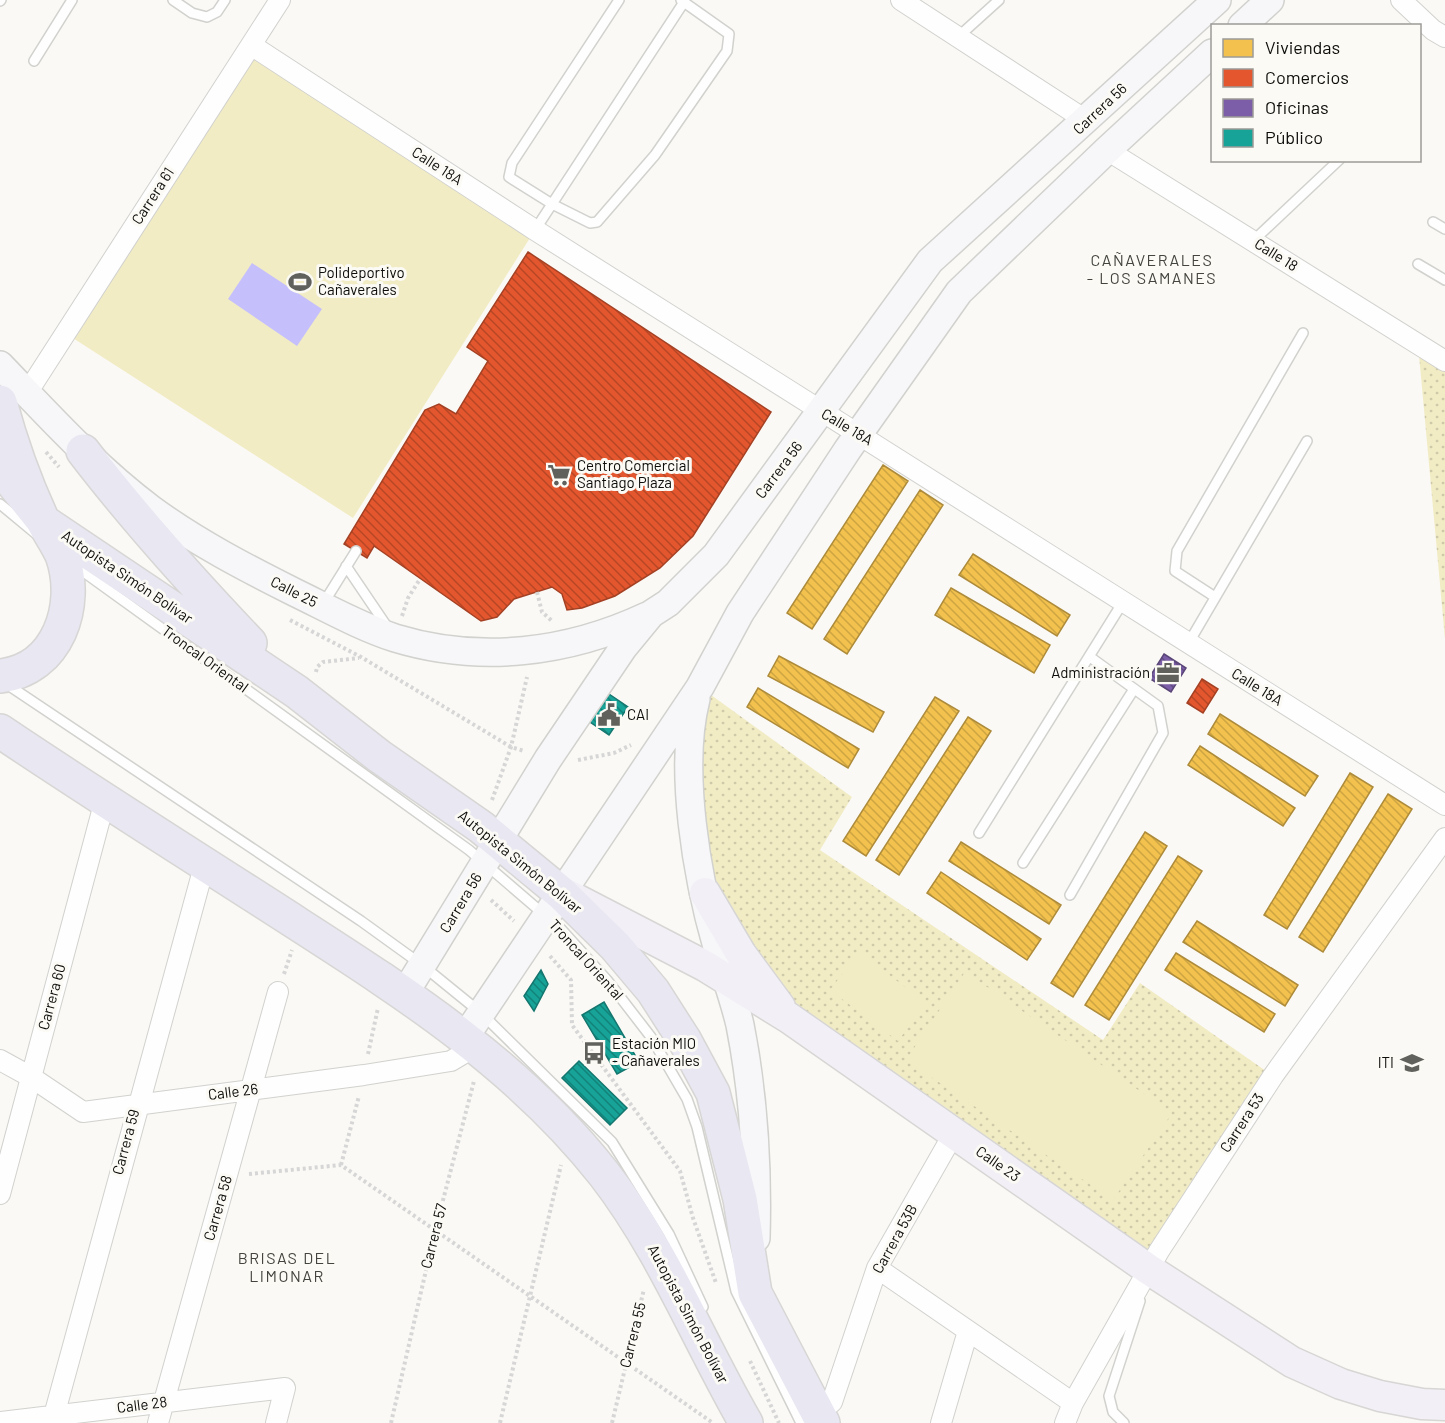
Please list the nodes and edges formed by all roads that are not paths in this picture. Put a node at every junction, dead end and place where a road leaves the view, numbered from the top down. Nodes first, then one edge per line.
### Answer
1 (72, 0) edge
2 (173, 0) edge
3 (225, 0) edge
4 (280, 0) edge
5 (619, 0) edge
6 (901, 0) edge
7 (999, 0) edge
8 (1217, 0) edge
9 (1270, 0) edge
10 (1401, 0) edge
11 (682, 1) edge
12 (1244, 24) edge
13 (958, 37) junction
14 (1445, 37) edge
15 (251, 45) junction
16 (1211, 54) edge
17 (34, 61) dead end
18 (1087, 121) junction
19 (1107, 150) junction
20 (1337, 162) edge
21 (552, 204) junction
22 (1432, 222) dead end
23 (1445, 229) edge
24 (535, 230) junction
25 (1253, 241) junction
26 (1418, 264) dead end
27 (1445, 280) edge
28 (1303, 333) dead end
29 (1444, 359) edge
30 (0, 365) edge
31 (14, 397) edge
32 (822, 413) junction
33 (859, 434) junction
34 (1307, 441) dead end
35 (83, 452) junction
36 (0, 467) edge
37 (0, 504) edge
38 (44, 522) junction
39 (356, 551) dead end
40 (62, 556) junction
41 (346, 566) junction
42 (1215, 597) junction
43 (1123, 602) junction
44 (322, 606) junction
45 (651, 614) junction
46 (394, 637) junction
47 (1188, 644) junction
48 (1089, 657) junction
49 (0, 678) edge
50 (307, 683) junction
51 (700, 687) junction
52 (1134, 689) junction
53 (1, 733) edge
54 (105, 800) junction
55 (1445, 805) edge
56 (979, 833) dead end
57 (1445, 838) edge
58 (485, 862) junction
59 (204, 863) junction
60 (1023, 863) dead end
61 (705, 894) junction
62 (1070, 895) dead end
63 (546, 915) junction
64 (422, 965) junction
65 (726, 981) junction
66 (278, 992) road end
67 (405, 993) junction
68 (789, 1018) junction
69 (476, 1037) junction
70 (0, 1060) edge
71 (31, 1077) junction
72 (251, 1090) junction
73 (136, 1105) junction
74 (954, 1133) junction
75 (0, 1194) edge
76 (877, 1268) junction
77 (1148, 1269) junction
78 (755, 1293) junction
79 (708, 1317) dead end
80 (968, 1331) junction
81 (164, 1402) junction
82 (1073, 1403) junction
83 (1445, 1405) edge
84 (53, 1419) edge
85 (734, 1420) edge
86 (814, 1420) edge
87 (0, 1422) edge
88 (158, 1423) edge
89 (276, 1423) edge
90 (941, 1423) edge
91 (1065, 1423) edge
92 (1124, 1423) edge

1 - 17 lane
2 - 3 lane
4 - 15 street, Carrera 61
5 - 21 lane
6 - 13 street
7 - 13 lane
8 - 18 street, Carrera 56
9 - 12 street
10 - 14 street
11 - 21 lane
11 - 21 lane
13 - 18 street
15 - 24 street, Calle 18A
15 - 31 street, Carrera 61
16 - 19 street
18 - 32 street, Carrera 56
19 - 25 street, Calle 18
19 - 33 street
20 - 25 lane
21 - 24 lane
22 - 23 lane
24 - 32 street, Calle 18A
25 - 29 street, Calle 18
26 - 27 lane
28 - 42 lane
30 - 31 street, Calle 25
31 - 35 street, Calle 25
31 - 38 highway
32 - 33 street, Calle 18A
32 - 45 street, Carrera 56
33 - 43 street, Calle 18A
33 - 51 street
34 - 42 lane
35 - 44 street, Calle 25
35 - 50 highway
36 - 38 highway, Autopista Simón Bolívar
37 - 40 lane, Troncal Oriental
38 - 40 highway
38 - 50 highway, Autopista Simón Bolívar
39 - 41 lane
40 - 49 highway
40 - 58 lane, Troncal Oriental
41 - 44 lane
41 - 46 lane
42 - 47 lane
43 - 47 street, Calle 18A
43 - 48 lane
44 - 46 street, Calle 25
45 - 46 street, Calle 25
45 - 58 street, Carrera 56
47 - 55 street, Calle 18A
48 - 52 lane
48 - 56 lane
49 - 64 lane
50 - 58 highway, Autopista Simón Bolívar
51 - 61 street
51 - 63 street
52 - 60 lane
52 - 62 lane
53 - 54 highway, Autopista Simón Bolívar
54 - 59 highway, Autopista Simón Bolívar
54 - 71 street, Carrera 60
57 - 77 street, Carrera 53
58 - 63 highway, Autopista Simón Bolívar
58 - 64 street, Carrera 56
59 - 67 highway, Autopista Simón Bolívar
59 - 73 street, Carrera 59
61 - 65 street
61 - 68 main road
63 - 65 main road, Calle 23
63 - 69 street
63 - 78 highway, Autopista Simón Bolívar
63 - 86 lane, Troncal Oriental
64 - 67 street, Carrera 56
64 - 69 lane
65 - 68 main road, Calle 23
65 - 78 street
66 - 72 street, Carrera 58
67 - 69 highway, Autopista Simón Bolívar
68 - 74 main road, Calle 23
69 - 72 street, Calle 26
69 - 79 lane
69 - 85 highway, Autopista Simón Bolívar
70 - 71 street, Calle 26
71 - 73 street, Calle 26
71 - 75 street, Carrera 60
72 - 73 street, Calle 26
72 - 81 street, Carrera 58
73 - 84 street, Carrera 59
74 - 76 street, Carrera 53B
74 - 77 main road, Calle 23
76 - 80 street
76 - 86 street, Carrera 53B
77 - 82 street, Carrera 53
77 - 83 main road, Calle 23
77 - 92 lane
78 - 86 highway, Autopista Simón Bolívar
80 - 82 street
80 - 90 street
81 - 84 street, Calle 28
81 - 88 street, Carrera 58
81 - 89 street, Calle 28
82 - 91 street, Carrera 53
84 - 87 street, Calle 28

